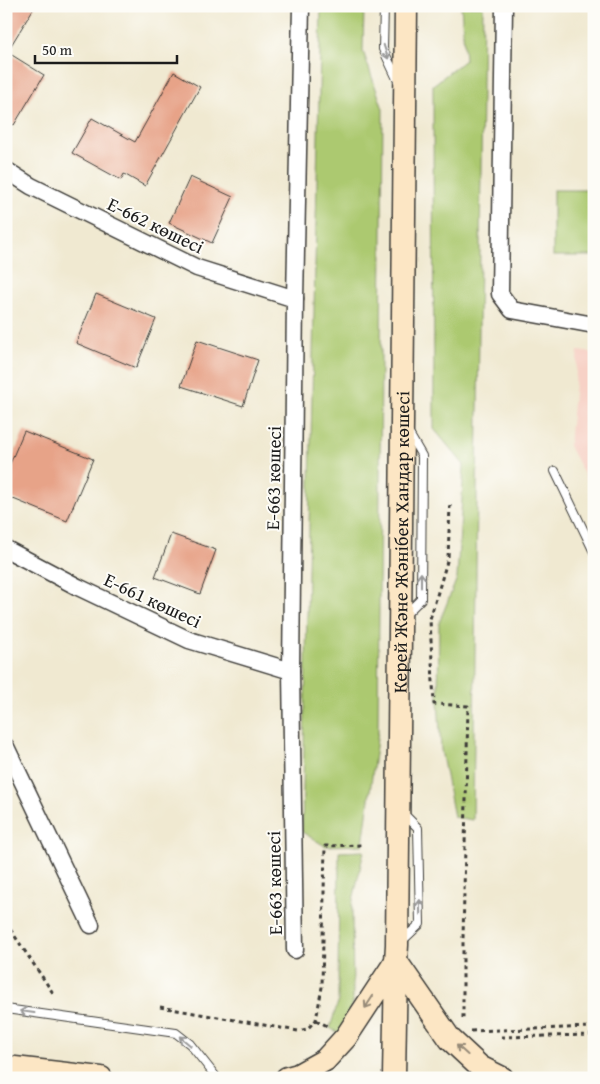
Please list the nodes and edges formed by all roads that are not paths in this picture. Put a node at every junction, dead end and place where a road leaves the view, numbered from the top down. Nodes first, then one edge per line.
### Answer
1 (301, 6) edge
2 (384, 6) edge
3 (406, 6) edge
4 (504, 6) edge
5 (405, 94) junction
6 (6, 170) edge
7 (295, 298) junction
8 (594, 325) edge
9 (555, 471) dead end
10 (6, 549) edge
11 (594, 552) edge
12 (291, 671) junction
13 (6, 747) edge
14 (92, 925) dead end
15 (295, 950) dead end
16 (396, 953) junction
17 (6, 1009) edge
18 (6, 1067) edge
19 (101, 1078) edge
20 (217, 1078) edge
21 (287, 1078) edge
22 (394, 1078) edge
23 (502, 1078) edge

1 - 7 street, Е-663 көшесі
2 -> 5 lane
3 - 5 main road, Керей Және Жәнібек Хандар көшесі
4 - 8 street
5 - 16 main road, Керей Және Жәнібек Хандар көшесі
6 - 7 street, Е-662 көшесі
7 - 12 street, Е-663 көшесі
9 - 11 lane
10 - 12 street, Е-661 көшесі
12 - 15 street, Е-663 көшесі
13 - 14 street
16 -> 21 main road
16 - 22 main road, Керей Және Жәнібек Хандар көшесі
23 -> 16 main road
20 -> 17 lane
18 - 19 main road

